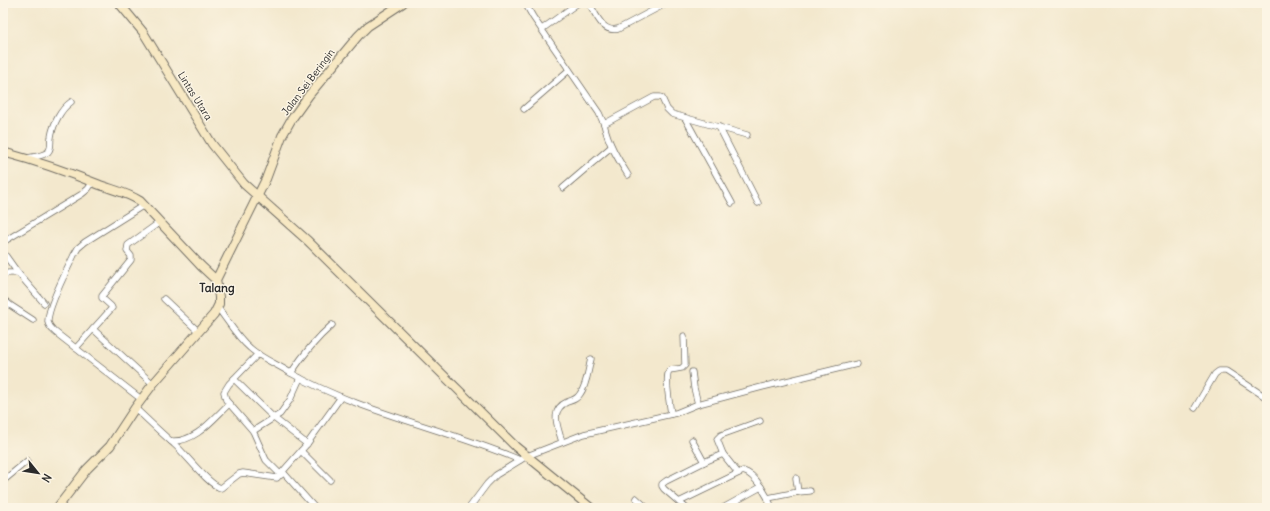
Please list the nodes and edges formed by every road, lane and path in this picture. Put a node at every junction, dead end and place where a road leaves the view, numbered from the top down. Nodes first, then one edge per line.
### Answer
1 (119, 3) edge
2 (403, 3) edge
3 (526, 3) edge
4 (578, 3) edge
5 (589, 3) edge
6 (667, 3) edge
7 (542, 29) junction
8 (569, 70) junction
9 (72, 102) dead end
10 (524, 109) dead end
11 (685, 118) junction
12 (604, 124) junction
13 (719, 127) junction
14 (747, 135) dead end
15 (611, 147) junction
16 (3, 152) edge
17 (27, 158) junction
18 (628, 175) dead end
19 (93, 182) junction
20 (564, 188) dead end
21 (258, 196) junction
22 (732, 203) dead end
23 (758, 203) dead end
24 (144, 205) junction
25 (160, 222) junction
26 (3, 242) edge
27 (3, 252) edge
28 (18, 273) junction
29 (3, 275) edge
30 (216, 280) junction
31 (3, 299) edge
32 (164, 300) dead end
33 (44, 303) dead end
34 (218, 308) junction
35 (33, 320) dead end
36 (332, 325) dead end
37 (93, 329) junction
38 (199, 332) junction
39 (684, 336) dead end
40 (76, 348) junction
41 (258, 354) junction
42 (591, 359) dead end
43 (857, 364) dead end
44 (692, 372) dead end
45 (291, 373) junction
46 (300, 378) junction
47 (234, 379) junction
48 (153, 384) junction
49 (341, 397) junction
50 (1267, 398) edge
51 (141, 399) junction
52 (229, 404) junction
53 (698, 404) junction
54 (135, 408) junction
55 (1195, 408) dead end
56 (671, 414) junction
57 (274, 418) junction
58 (760, 421) dead end
59 (253, 431) junction
60 (692, 440) dead end
61 (170, 441) junction
62 (562, 442) junction
63 (307, 444) junction
64 (301, 450) junction
65 (723, 454) junction
66 (524, 458) junction
67 (27, 461) dead end
68 (704, 462) junction
69 (282, 473) junction
70 (738, 473) junction
71 (796, 478) dead end
72 (330, 480) dead end
73 (3, 481) edge
74 (761, 487) junction
75 (810, 491) dead end
76 (798, 492) junction
77 (636, 498) dead end
78 (768, 498) junction
79 (679, 502) junction
80 (57, 508) edge
81 (315, 508) edge
82 (470, 508) edge
83 (591, 508) edge
84 (647, 508) edge
85 (686, 508) edge
86 (723, 508) edge
87 (772, 508) edge

1 - 21 street, Lintas Utara
2 - 21 street, Jalan Sei Beringin
3 - 7 street
4 - 7 street
5 - 6 street
7 - 8 street
8 - 10 street
8 - 12 street
9 - 17 street
11 - 12 street
11 - 13 street
11 - 22 street
12 - 15 street
13 - 14 street
13 - 23 street
15 - 18 street
15 - 20 street
16 - 17 street
17 - 19 street
19 - 24 street
19 - 26 street
21 - 30 street, Jalan Sei Beringin
21 - 66 street, Lintas Utara
24 - 25 street
24 - 40 street
25 - 30 street
25 - 37 street
27 - 28 street
28 - 29 street
28 - 33 street
30 - 34 street
31 - 35 street
32 - 38 street
34 - 38 street
34 - 41 street
36 - 45 street
37 - 40 street
37 - 48 street
38 - 48 street
39 - 56 street
40 - 51 street
41 - 45 street
41 - 47 street
42 - 62 street
43 - 53 street
44 - 53 street
45 - 46 street
46 - 49 street
46 - 57 street
47 - 52 street
47 - 57 street
48 - 51 street
49 - 63 street
49 - 66 street
50 - 55 street
51 - 54 street
52 - 59 street
52 - 61 street
53 - 56 street
54 - 61 street
54 - 80 street
56 - 62 street
57 - 59 street
57 - 63 street
58 - 65 street
59 - 69 street
60 - 68 street
61 - 69 street
62 - 66 street
63 - 64 street
64 - 69 street
64 - 72 street
65 - 68 street
65 - 70 street
66 - 82 street
66 - 83 street, Lintas Utara
67 - 73 street
68 - 79 street
69 - 81 street
70 - 74 street
70 - 79 street
71 - 76 street
74 - 78 street
74 - 86 street
75 - 76 street
76 - 78 street
77 - 84 street
78 - 87 street
79 - 85 street

